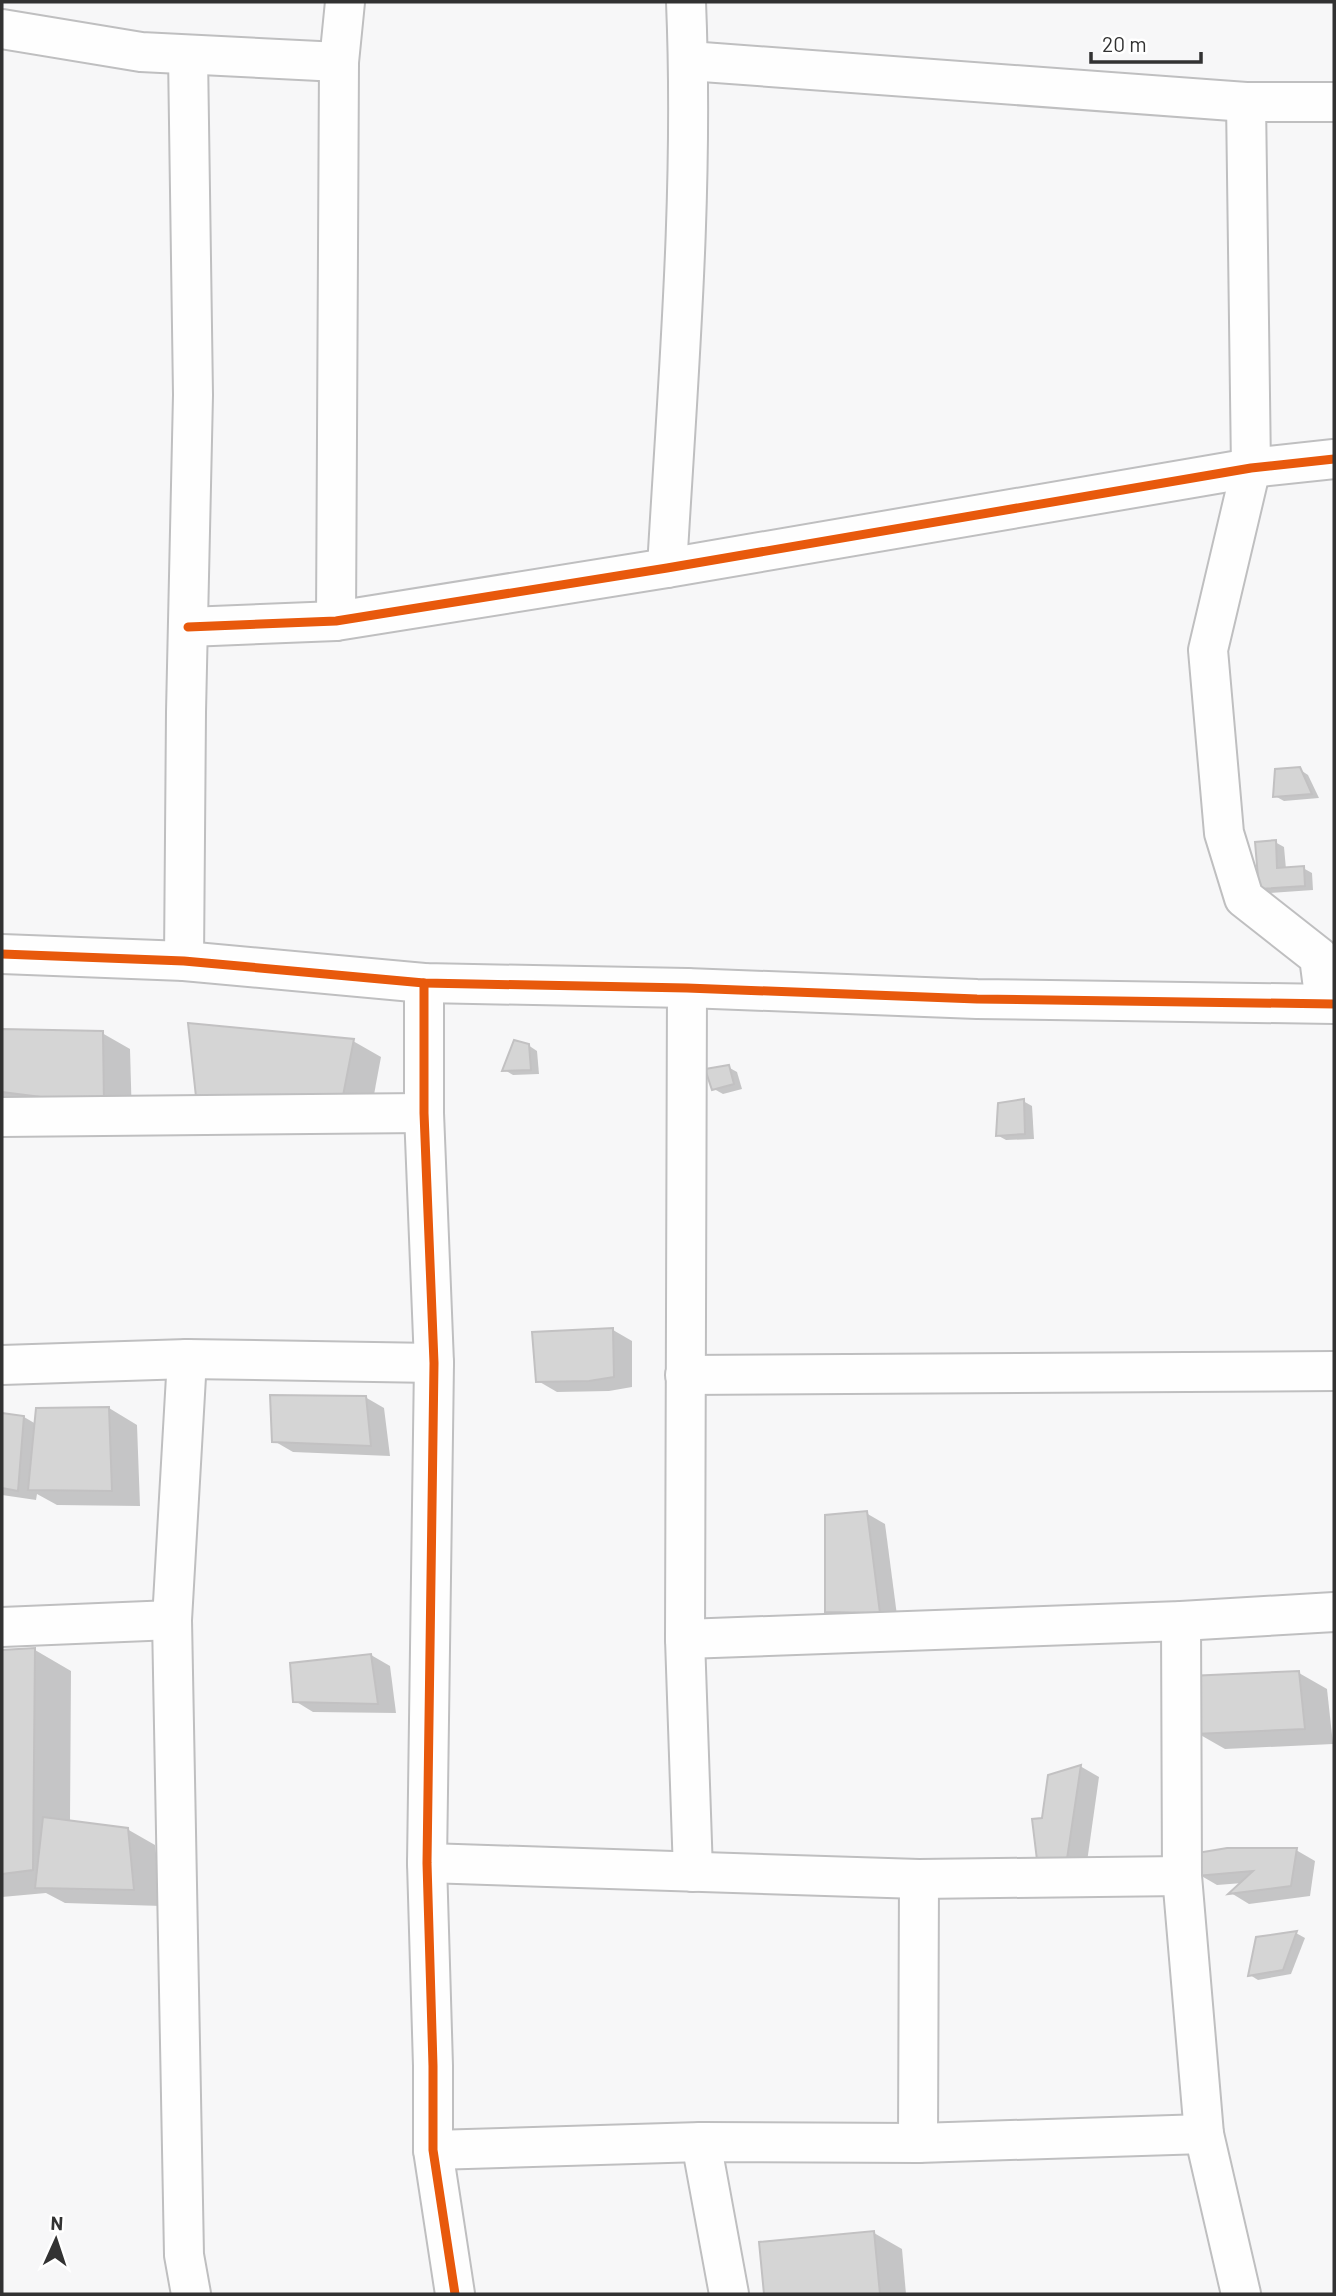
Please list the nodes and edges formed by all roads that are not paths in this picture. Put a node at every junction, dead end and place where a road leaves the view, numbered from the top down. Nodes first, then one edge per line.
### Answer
1 (345, 2) edge
2 (686, 2) edge
3 (2, 29) edge
4 (188, 55) junction
5 (689, 61) junction
6 (339, 62) junction
7 (1246, 102) junction
8 (1334, 102) edge
9 (1334, 459) edge
10 (1251, 468) junction
11 (667, 568) junction
12 (336, 621) junction
13 (188, 627) junction
14 (2, 954) edge
15 (184, 961) junction
16 (424, 983) junction
17 (687, 988) junction
18 (1330, 1004) edge
19 (424, 1113) junction
20 (2, 1117) edge
21 (187, 1359) junction
22 (435, 1363) junction
23 (2, 1365) edge
24 (1334, 1371) edge
25 (685, 1375) junction
26 (1334, 1612) edge
27 (172, 1620) junction
28 (1181, 1621) junction
29 (2, 1627) edge
30 (685, 1639) junction
31 (427, 1863) junction
32 (693, 1872) junction
33 (1182, 1876) junction
34 (919, 1880) junction
35 (1204, 2134) junction
36 (701, 2142) junction
37 (918, 2143) junction
38 (433, 2150) junction
39 (191, 2294) edge
40 (455, 2294) edge
41 (729, 2294) edge
42 (1241, 2294) edge

1 - 6 street
2 - 5 street
3 - 4 street
4 - 6 street
4 - 13 street
5 - 7 street
5 - 11 street
6 - 12 street
7 - 8 street
7 - 10 street
9 - 10 street
10 - 11 street
10 - 18 street
11 - 12 street
12 - 13 street
13 - 15 street
14 - 15 street
15 - 16 street
16 - 17 street
16 - 19 street
17 - 18 street
17 - 25 street
19 - 20 street
19 - 22 street
21 - 22 street
21 - 23 street
21 - 27 street
22 - 31 street
24 - 25 street
25 - 30 street
26 - 28 street
27 - 29 street
27 - 39 street
28 - 30 street
28 - 33 street
30 - 32 street
31 - 32 street
31 - 38 street
32 - 34 street
33 - 34 street
33 - 35 street
34 - 37 street
35 - 37 street
35 - 42 street
36 - 37 street
36 - 38 street
36 - 41 street
38 - 40 street

